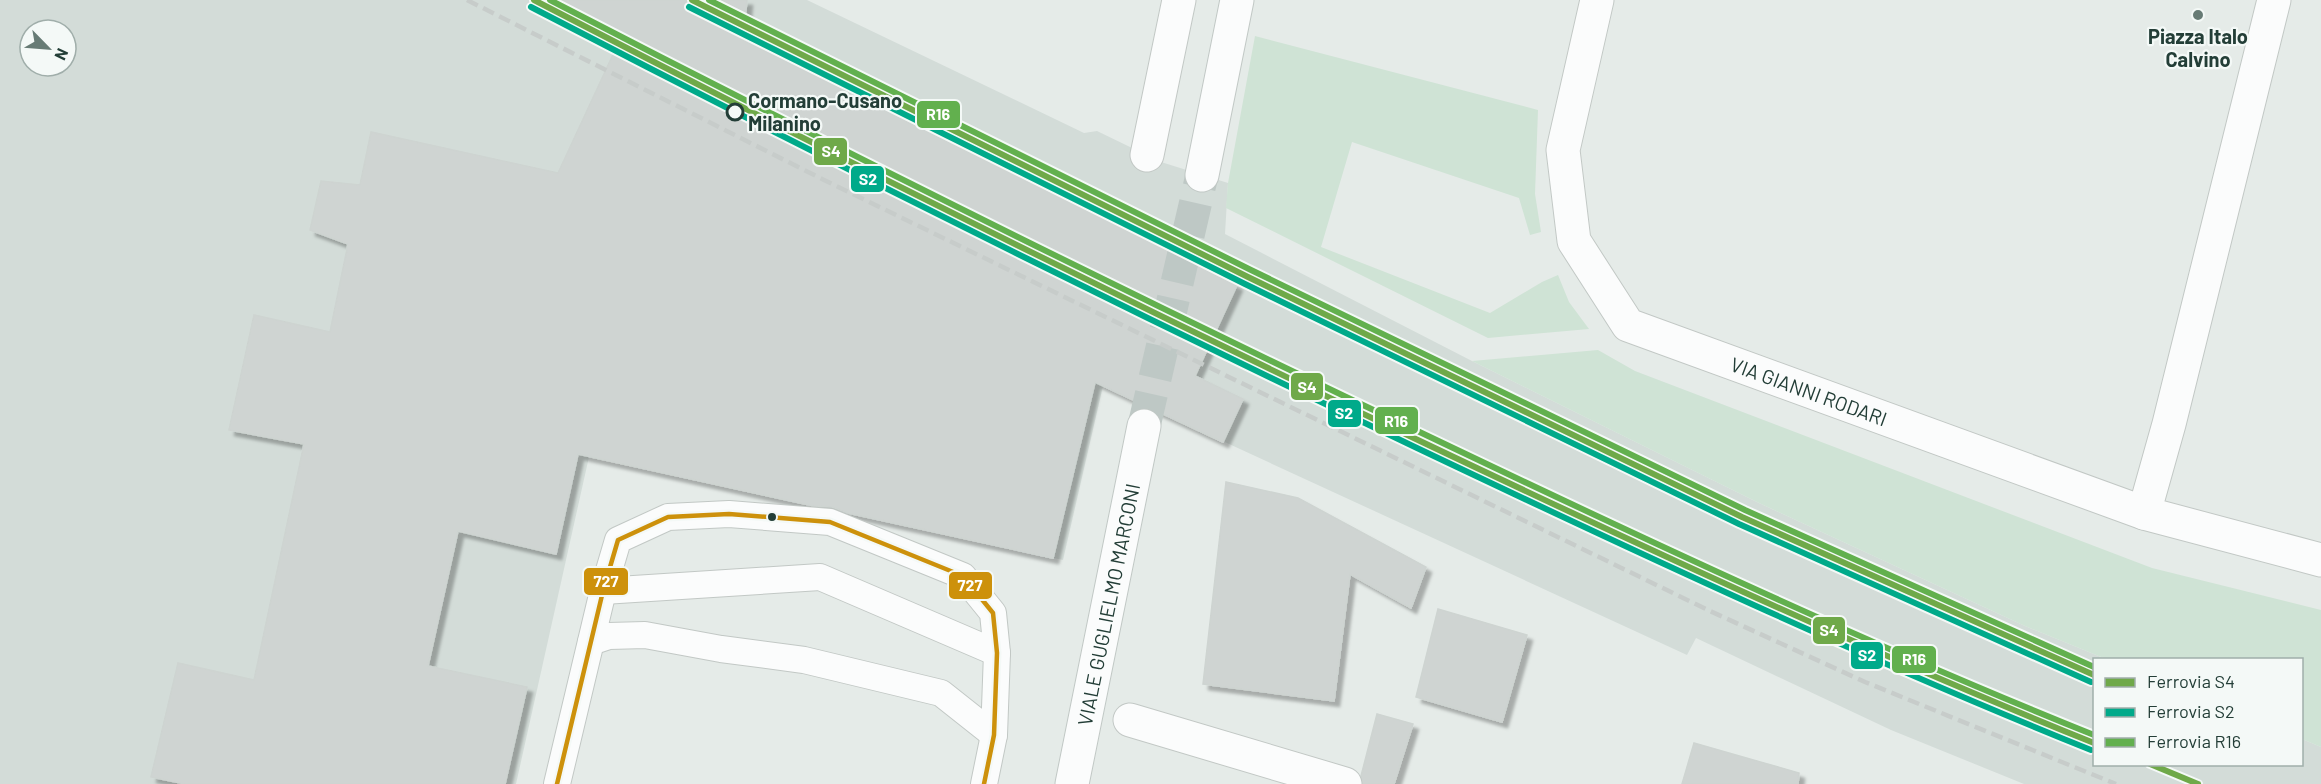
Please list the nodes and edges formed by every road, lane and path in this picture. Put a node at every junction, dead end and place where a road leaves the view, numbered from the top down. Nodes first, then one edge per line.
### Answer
1 (1179, 0) edge
2 (1236, 0) edge
3 (1597, 0) edge
4 (2274, 0) edge
5 (1147, 155) dead end
6 (1202, 175) tunnel mouth
7 (1144, 426) tunnel mouth
8 (2144, 513) junction
9 (2321, 560) edge
10 (603, 591) junction
11 (591, 642) junction
12 (997, 653) junction
13 (1130, 720) dead end
14 (994, 735) junction
15 (557, 784) edge
16 (984, 784) edge
17 (1072, 784) edge
18 (1345, 784) edge

1 - 5 street
2 - 6 street
3 - 8 street, VIA GIANNI RODARI
4 - 8 street
7 - 17 street, VIALE GUGLIELMO MARCONI
8 - 9 street, VIA GIANNI RODARI
10 - 11 lane
10 - 12 lane
10 - 12 lane
11 - 14 lane
11 - 15 lane
12 - 14 lane
13 - 18 street
14 - 16 lane

